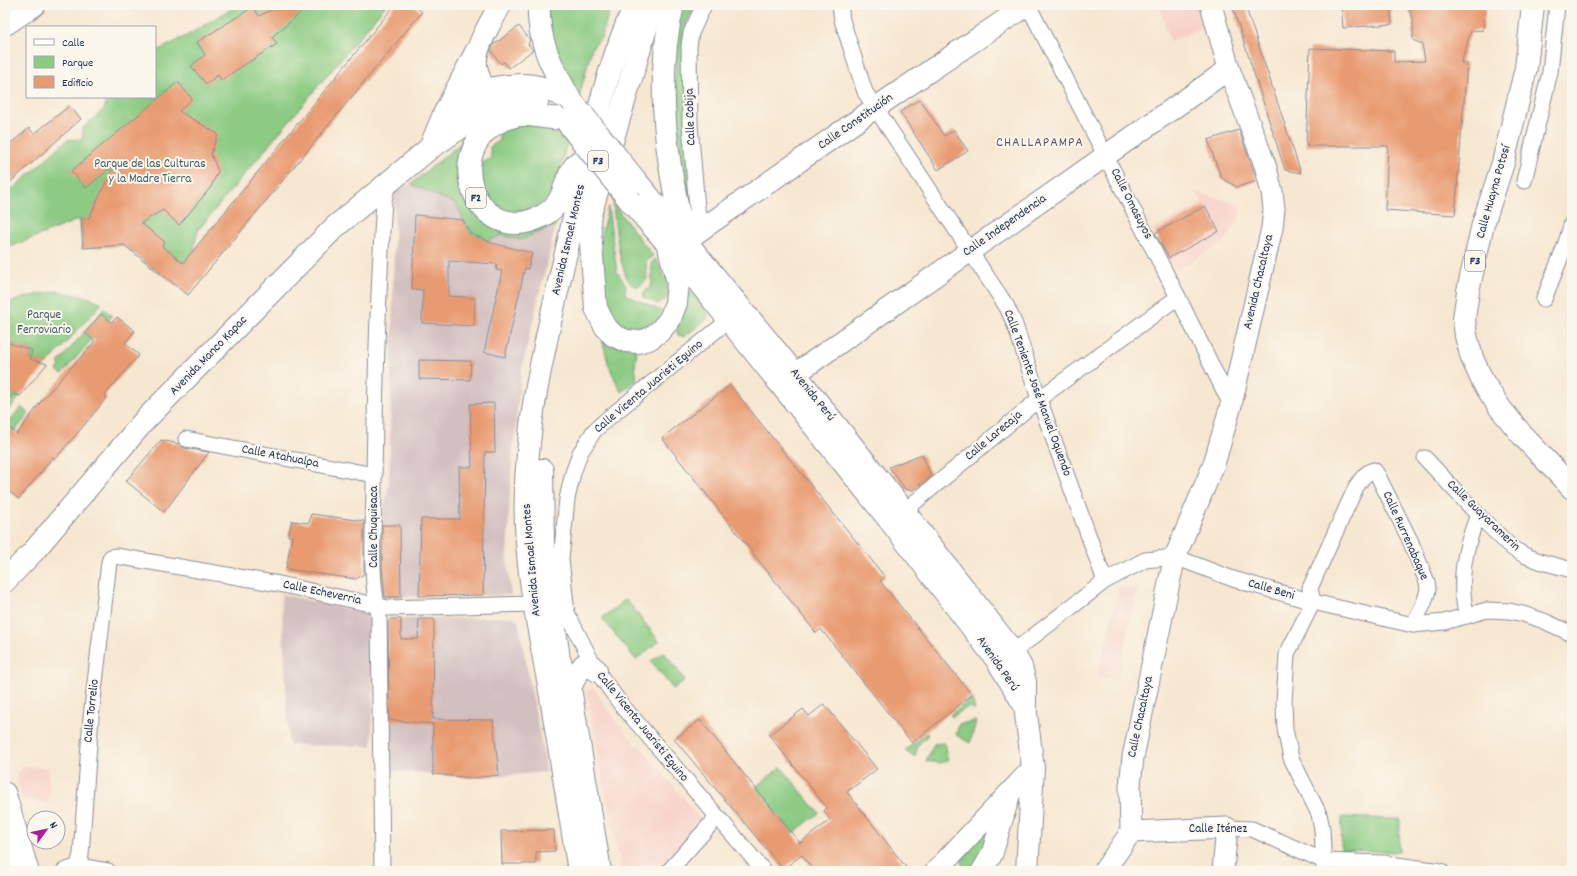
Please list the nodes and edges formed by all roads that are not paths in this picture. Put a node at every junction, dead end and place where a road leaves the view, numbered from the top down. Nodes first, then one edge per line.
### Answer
1 (35, 5) edge
2 (500, 5) edge
3 (539, 5) edge
4 (624, 5) edge
5 (635, 5) edge
6 (653, 5) edge
7 (673, 5) edge
8 (704, 5) edge
9 (840, 5) edge
10 (1028, 5) edge
11 (1211, 5) edge
12 (1532, 5) edge
13 (1558, 5) edge
14 (5, 25) edge
15 (619, 40) junction
16 (476, 52) junction
17 (1229, 69) junction
18 (488, 98) junction
19 (875, 108) junction
20 (566, 113) junction
21 (430, 148) junction
22 (588, 155) junction
23 (1106, 156) junction
24 (1524, 181) dead end
25 (388, 184) junction
26 (589, 218) junction
27 (1572, 224) edge
28 (684, 239) junction
29 (970, 251) junction
30 (1178, 297) junction
31 (1544, 298) dead end
32 (735, 315) junction
33 (788, 379) junction
34 (1039, 399) junction
35 (1231, 405) junction
36 (186, 439) dead end
37 (1425, 458) dead end
38 (374, 475) junction
39 (1572, 488) edge
40 (1478, 515) junction
41 (898, 517) junction
42 (111, 557) joint
43 (1175, 557) junction
44 (1572, 570) edge
45 (5, 581) edge
46 (1105, 581) junction
47 (1314, 602) junction
48 (534, 604) junction
49 (376, 605) junction
50 (567, 613) junction
51 (1467, 616) junction
52 (1414, 625) junction
53 (1572, 634) edge
54 (1005, 656) junction
55 (596, 670) junction
56 (560, 690) junction
57 (1033, 768) junction
58 (5, 793) edge
59 (1010, 794) junction
60 (716, 818) junction
61 (1227, 828) junction
62 (1131, 832) junction
63 (5, 849) edge
64 (1324, 866) edge
65 (71, 868) edge
66 (1404, 869) edge
67 (11, 871) edge
68 (28, 871) edge
69 (108, 871) edge
70 (382, 871) edge
71 (579, 871) edge
72 (600, 871) edge
73 (669, 871) edge
74 (764, 871) edge
75 (936, 871) edge
76 (982, 871) edge
77 (1027, 871) edge
78 (1104, 871) edge
79 (1223, 871) edge
80 (1441, 871) edge

1 - 14 street
2 - 16 main road
3 - 20 main road, Avenida Perú
4 - 15 main road
5 - 15 main road
6 - 26 main road, Avenida Ismael Montes
7 - 28 main road
8 - 28 street, Calle Cobija
9 - 19 street, Calle Teniente José Manuel Oquendo
10 - 19 street, Calle Constitución
10 - 23 street, Calle Omasuyos
11 - 17 street, Avenida Chacaltaya
12 - 39 main road, Calle Huayna Potosí / F3
13 - 24 street
15 - 22 main road, Avenida Ismael Montes
16 - 18 main road
16 - 21 main road
17 - 23 street, Calle Independencia
17 - 35 street, Avenida Chacaltaya
18 - 20 main road, Avenida Manco Kapac
18 - 21 main road, Avenida Manco Kapac
19 - 28 street, Calle Constitución
19 - 29 street, Calle Teniente José Manuel Oquendo
20 - 22 main road, F2
20 - 28 main road, Avenida Perú / F3, bridge
21 - 25 main road, Avenida Manco Kapac
22 - 48 main road, Avenida Ismael Montes
23 - 29 street, Calle Independencia
23 - 30 street, Calle Omasuyos
25 - 38 street, Calle Chuquisaca
25 - 45 main road, Avenida Manco Kapac
26 - 28 main road
26 - 56 main road, Avenida Ismael Montes
27 - 31 street
28 - 32 main road, Avenida Perú
29 - 33 street, Calle Independencia
29 - 34 street, Calle Teniente José Manuel Oquendo
30 - 34 street, Calle Larecaja
30 - 35 street, Calle Omasuyos
32 - 33 main road, Avenida Perú
32 - 50 street, Calle Vicenta Juaristi Eguino
33 - 41 main road, Avenida Perú
34 - 41 street, Calle Larecaja
34 - 46 street, Calle Teniente José Manuel Oquendo
35 - 43 street, Avenida Chacaltaya
36 - 38 street, Calle Atahualpa
37 - 40 street, Calle Guayaramerin
38 - 49 street, Calle Chuquisaca
40 - 44 street, Calle Guayaramerin
40 - 51 street
41 - 54 main road, Avenida Perú
42 - 49 street, Calle Echeverria
42 - 65 street, Calle Torrelio
43 - 46 street, Calle Beni
43 - 47 street, Calle Beni
43 - 62 street, Calle Chacaltaya
46 - 54 street, Calle Beni
47 - 52 street, Calle Beni
47 - 52 street, Calle Rurrenabaque
47 - 64 street
48 - 49 street, Calle Echeverria
48 - 56 main road, Avenida Ismael Montes
49 - 70 street, Calle Chuquisaca
50 - 55 street, Calle Vicenta Juaristi Eguino
50 - 56 main road
51 - 52 street, Calle Beni
51 - 53 street, Calle Beni
54 - 57 main road, Avenida Perú
55 - 56 main road
55 - 60 street, Calle Vicenta Juaristi Eguino
56 - 71 main road, Avenida Ismael Montes
56 - 72 main road, Avenida Ismael Montes
57 - 59 street
57 - 77 main road, Avenida Perú
58 - 68 street
59 - 75 street
59 - 76 street
60 - 73 street
60 - 74 street, Calle Vicenta Juaristi Eguino
61 - 62 street, Calle Iténez
61 - 64 street, Calle Iténez
61 - 79 street
62 - 78 street
63 - 67 street
64 - 66 street, Calle Iténez
65 - 69 street
66 - 80 street, Calle Iténez

